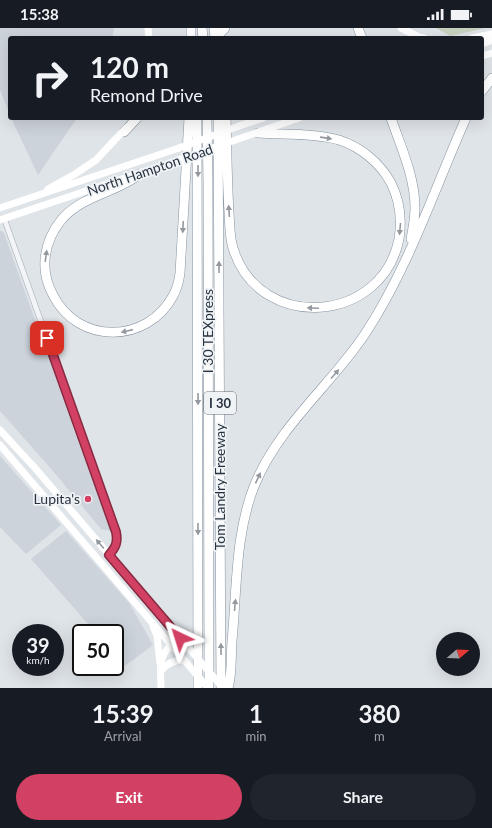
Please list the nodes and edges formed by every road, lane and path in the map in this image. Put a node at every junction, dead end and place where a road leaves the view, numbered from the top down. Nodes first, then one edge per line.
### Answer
1 (225, 28) edge
2 (401, 28) edge
3 (492, 34) edge
4 (217, 36) edge
5 (417, 36) edge
6 (482, 36) edge
7 (492, 78) edge
8 (484, 88) edge
9 (131, 120) edge
10 (135, 120) edge
11 (189, 120) edge
12 (197, 120) edge
13 (207, 120) edge
14 (218, 120) edge
15 (226, 120) edge
16 (257, 120) edge
17 (294, 120) edge
18 (392, 120) edge
19 (465, 120) edge
20 (124, 132) junction
21 (258, 133) junction
22 (140, 174) junction
23 (23, 201) junction
24 (0, 207) edge
25 (2, 219) edge
26 (412, 248) junction
27 (0, 430) edge
28 (8, 438) junction
29 (0, 445) edge
30 (77, 517) junction
31 (69, 524) junction
32 (109, 555) junction
33 (102, 562) junction
34 (138, 590) junction
35 (131, 596) junction
36 (150, 619) junction
37 (180, 638) junction
38 (172, 645) junction
39 (184, 660) junction
40 (160, 671) junction
41 (161, 688) edge
42 (198, 688) edge
43 (208, 688) edge
44 (222, 688) edge
45 (228, 688) edge

1 - 4 highway
2 - 5 main road
3 - 6 main road
7 - 8 highway
9 - 20 main road
10 - 20 highway
11 -> 22 highway
12 -> 42 highway, Tom Landry Freeway / I 30
13 - 43 highway, I 30 TEXpress
44 -> 14 highway, Tom Landry Freeway / I 30
21 -> 15 highway
16 - 23 main road, North Hampton Road, bridge
17 - 21 main road, North Hampton Road
18 - 26 highway
19 - 26 highway
20 - 23 main road
21 - 22 main road, North Hampton Road, bridge
22 - 25 main road, North Hampton Road
23 - 24 main road, North Hampton Road
24 - 25 main road
25 - 32 street
45 -> 26 highway
27 - 28 main road
28 - 29 main road
28 - 30 main road
29 - 31 main road
30 - 31 main road
32 -> 30 main road
31 - 33 main road
32 - 33 main road
32 - 34 main road
33 - 35 main road
34 - 35 main road
34 - 37 main road
35 - 36 main road
36 - 38 main road
36 - 40 main road
37 - 38 main road
37 - 44 main road, bridge
38 - 39 main road
38 - 40 main road
39 - 40 main road
39 - 43 main road, bridge
40 - 41 main road

